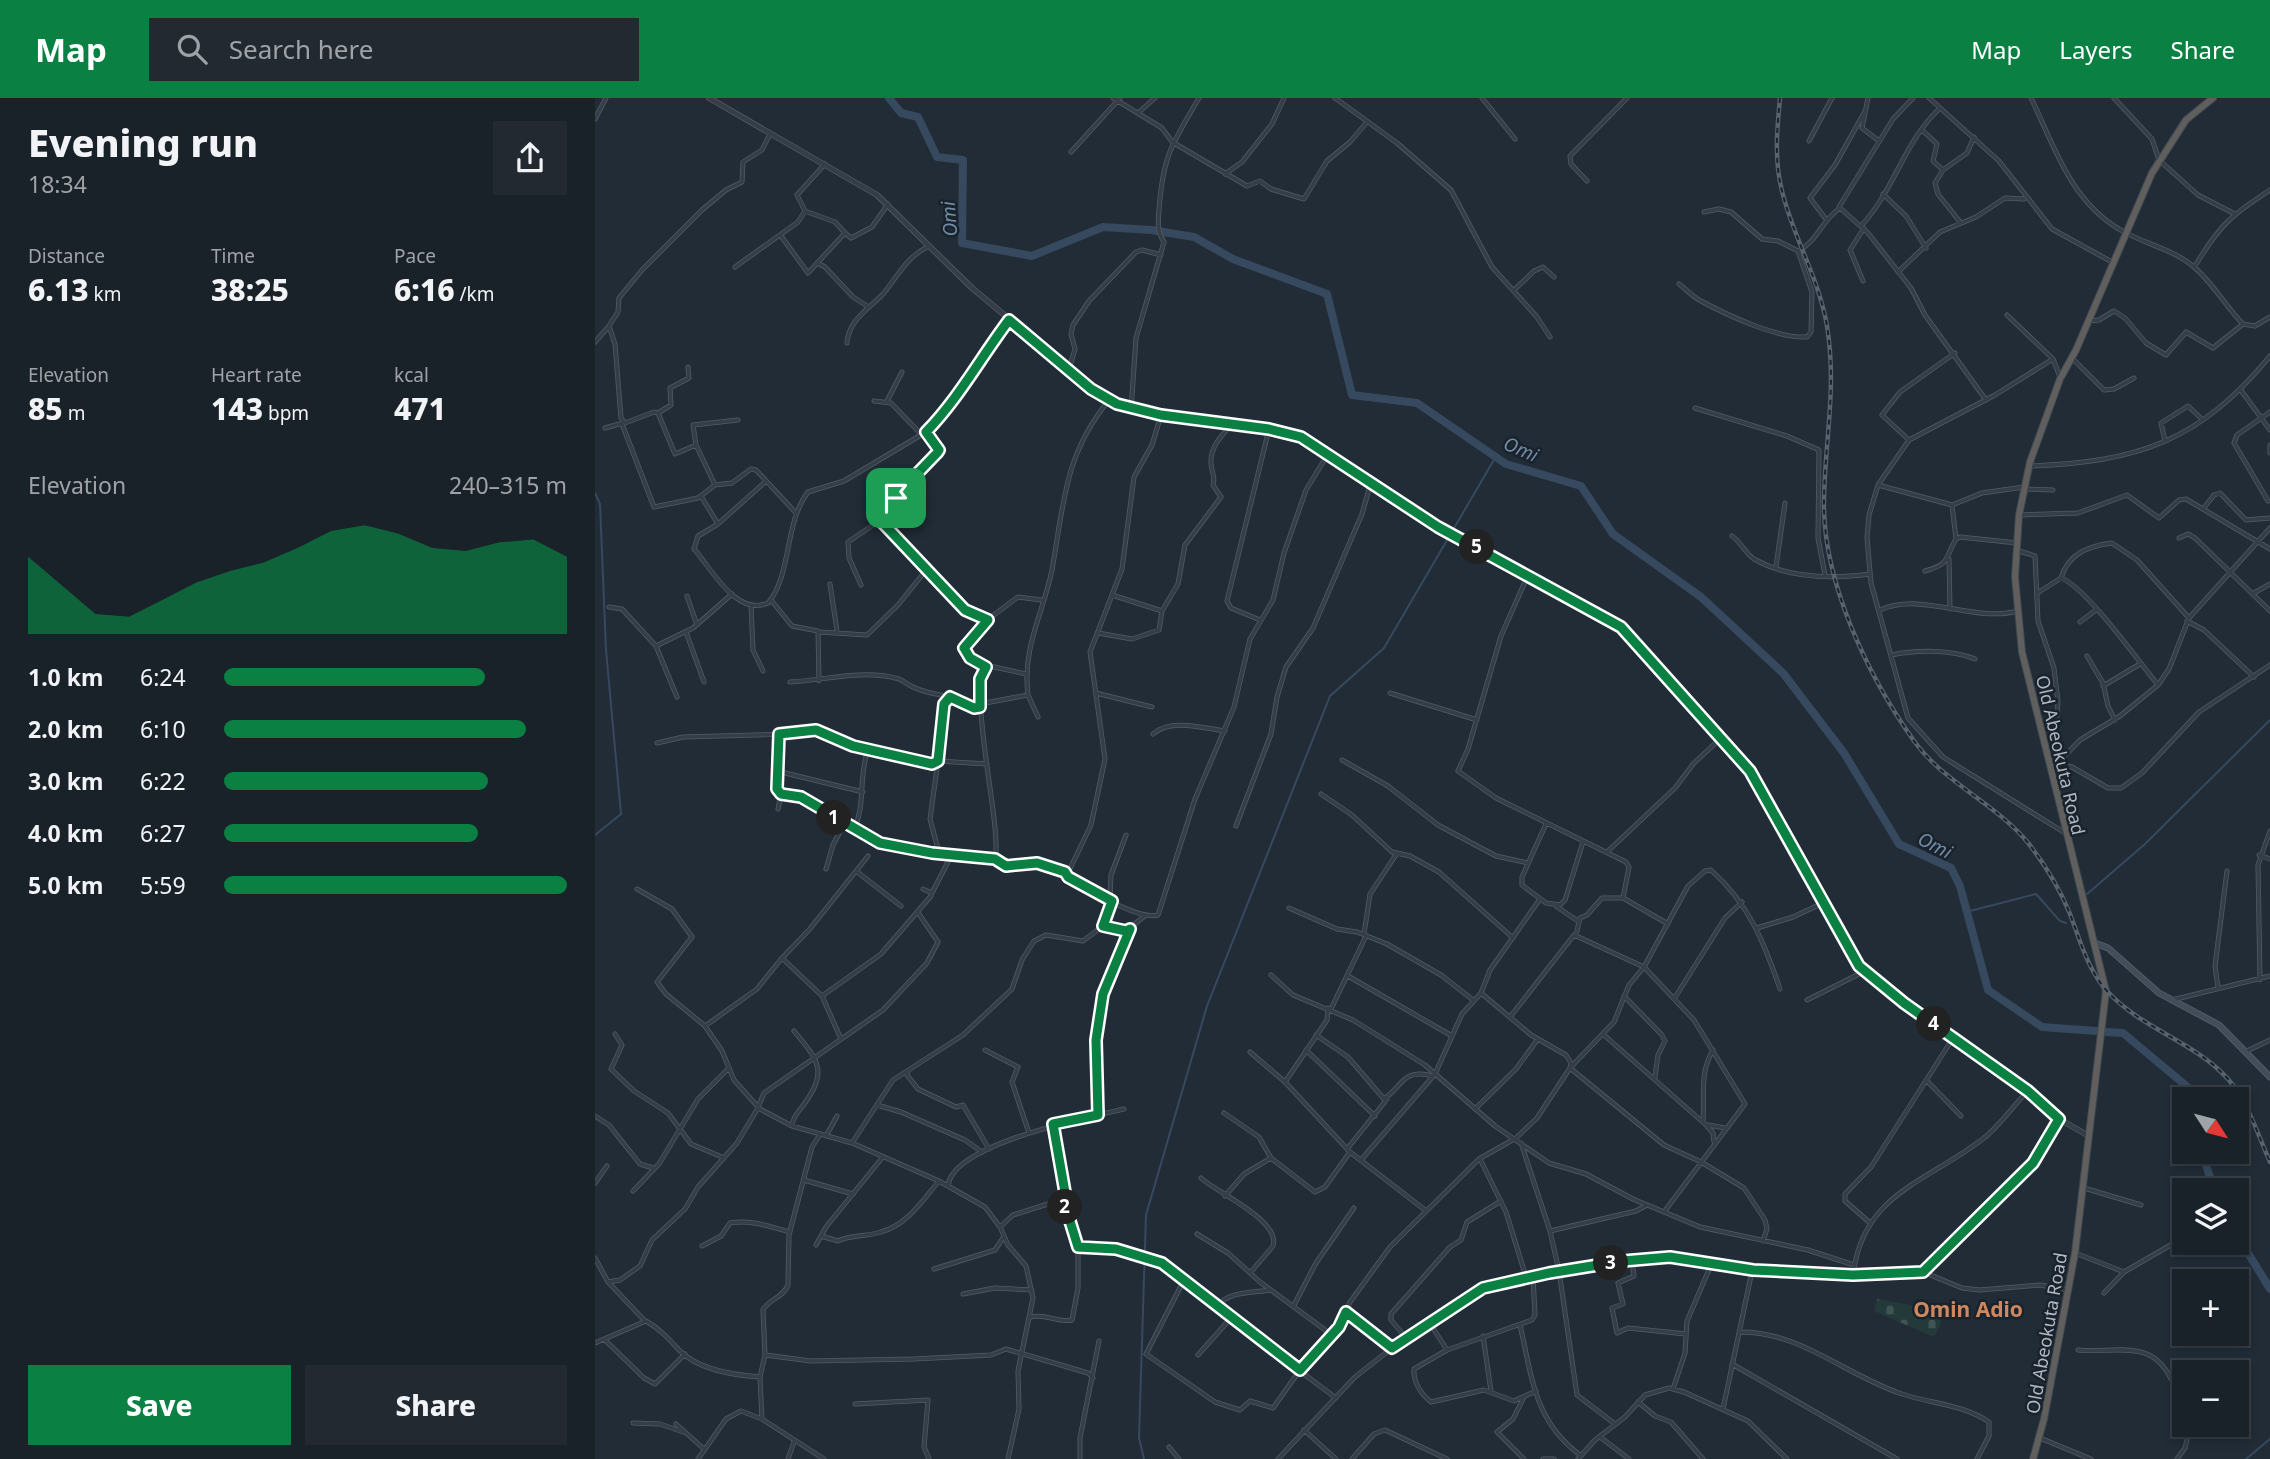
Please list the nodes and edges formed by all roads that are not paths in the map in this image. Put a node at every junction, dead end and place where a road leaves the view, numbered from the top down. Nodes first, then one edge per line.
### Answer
1 (606, 98) edge
2 (709, 98) edge
3 (1155, 98) edge
4 (1199, 98) edge
5 (1284, 98) edge
6 (1335, 98) edge
7 (1482, 98) edge
8 (1627, 98) edge
9 (1832, 98) edge
10 (1868, 98) edge
11 (1913, 98) edge
12 (1929, 98) edge
13 (2031, 98) edge
14 (2113, 98) edge
15 (2213, 98) edge
16 (1117, 99) edge
17 (1940, 109) junction
18 (1138, 113) junction
19 (1864, 113) junction
20 (595, 119) edge
21 (1367, 122) junction
22 (1921, 130) junction
23 (771, 133) junction
24 (1975, 136) junction
25 (1515, 139) dead end
26 (1809, 141) dead end
27 (1879, 141) junction
28 (1173, 143) junction
29 (1071, 152) dead end
30 (2159, 160) junction
31 (825, 164) junction
32 (1944, 170) junction
33 (1225, 174) junction
34 (1587, 181) dead end
35 (2270, 190) edge
36 (1883, 194) junction
37 (2026, 200) junction
38 (888, 204) junction
39 (1840, 208) junction
40 (805, 211) junction
41 (1705, 212) dead end
42 (2233, 213) junction
43 (1825, 218) junction
44 (1960, 222) junction
45 (1863, 227) junction
46 (2126, 232) junction
47 (845, 233) junction
48 (781, 236) junction
49 (931, 245) junction
50 (1926, 245) junction
51 (1798, 251) junction
52 (1161, 255) junction
53 (2113, 263) junction
54 (819, 264) junction
55 (736, 267) dead end
56 (2194, 267) junction
57 (1898, 272) junction
58 (1554, 277) dead end
59 (1863, 281) dead end
60 (1679, 284) dead end
61 (1514, 290) junction
62 (868, 306) junction
63 (2007, 315) dead end
64 (1009, 320) junction
65 (2269, 320) edge
66 (2089, 321) junction
67 (2243, 324) junction
68 (610, 326) junction
69 (1550, 337) dead end
70 (595, 342) edge
71 (848, 342) dead end
72 (1955, 353) junction
73 (2270, 356) edge
74 (2072, 358) junction
75 (2053, 359) junction
76 (688, 367) dead end
77 (1069, 370) junction
78 (902, 372) dead end
79 (2134, 378) dead end
80 (2060, 379) junction
81 (2240, 389) junction
82 (1109, 400) junction
83 (1986, 400) junction
84 (874, 401) dead end
85 (887, 401) junction
86 (1695, 408) dead end
87 (1131, 410) junction
88 (2270, 412) edge
89 (658, 413) junction
90 (1161, 415) junction
91 (2261, 416) junction
92 (2201, 419) junction
93 (738, 420) dead end
94 (624, 423) junction
95 (1232, 424) junction
96 (605, 428) dead end
97 (1269, 429) junction
98 (2270, 430) edge
99 (923, 433) junction
100 (1909, 440) junction
101 (2165, 442) junction
102 (2270, 444) edge
103 (696, 445) junction
104 (1328, 453) junction
105 (2270, 453) edge
106 (2029, 466) junction
107 (765, 482) junction
108 (1371, 482) junction
109 (715, 485) junction
110 (1878, 485) junction
111 (2024, 488) junction
112 (2053, 490) dead end
113 (701, 496) junction
114 (2268, 501) edge
115 (1785, 503) dead end
116 (1952, 505) junction
117 (2203, 509) junction
118 (796, 513) junction
119 (2019, 516) junction
120 (2270, 518) edge
121 (879, 521) junction
122 (718, 524) junction
123 (2270, 528) edge
124 (1732, 536) dead end
125 (2179, 538) dead end
126 (1956, 539) junction
127 (2257, 542) junction
128 (2016, 547) junction
129 (2270, 549) edge
130 (1948, 559) junction
131 (1776, 567) junction
132 (927, 569) junction
133 (1925, 571) dead end
134 (2231, 574) junction
135 (1528, 575) junction
136 (1825, 575) junction
137 (1870, 575) junction
138 (2061, 578) junction
139 (830, 584) dead end
140 (2270, 584) edge
141 (860, 585) dead end
142 (2039, 592) junction
143 (2254, 593) junction
144 (732, 594) junction
145 (1112, 594) junction
146 (687, 596) dead end
147 (771, 600) junction
148 (1041, 600) junction
149 (751, 605) junction
150 (609, 607) dead end
151 (1950, 609) junction
152 (1880, 610) junction
153 (2097, 610) junction
154 (1162, 611) junction
155 (2018, 611) junction
156 (2270, 611) edge
157 (988, 620) junction
158 (1261, 620) junction
159 (2188, 620) junction
160 (2080, 622) dead end
161 (697, 625) junction
162 (838, 631) junction
163 (686, 632) junction
164 (819, 632) junction
165 (1098, 634) junction
166 (656, 646) junction
167 (1891, 655) junction
168 (2087, 656) dead end
169 (1975, 659) dead end
170 (2140, 664) junction
171 (2270, 666) edge
172 (986, 667) junction
173 (763, 671) dead end
174 (1025, 674) junction
175 (2254, 677) junction
176 (819, 681) junction
177 (704, 682) dead end
178 (790, 682) dead end
179 (2158, 685) junction
180 (2103, 686) junction
181 (1096, 693) junction
182 (1390, 693) dead end
183 (1028, 695) junction
184 (677, 697) dead end
185 (950, 697) junction
186 (980, 706) junction
187 (1152, 707) dead end
188 (1038, 717) dead end
189 (2115, 719) junction
190 (1476, 720) junction
191 (1225, 731) junction
192 (779, 734) junction
193 (1153, 734) dead end
194 (1722, 737) junction
195 (657, 743) dead end
196 (868, 750) junction
197 (1342, 760) dead end
198 (2062, 760) junction
199 (938, 761) junction
200 (987, 764) junction
201 (2054, 766) junction
202 (777, 771) junction
203 (863, 792) junction
204 (781, 794) junction
205 (1321, 794) dead end
206 (778, 809) dead end
207 (844, 824) junction
208 (1546, 824) junction
209 (1236, 826) dead end
210 (855, 830) junction
211 (2270, 831) edge
212 (2065, 833) junction
213 (1126, 835) dead end
214 (1583, 842) junction
215 (1607, 852) junction
216 (939, 853) junction
217 (1397, 853) junction
218 (952, 854) junction
219 (2259, 855) junction
220 (868, 856) dead end
221 (995, 859) junction
222 (2270, 859) edge
223 (1528, 863) junction
224 (827, 869) dead end
225 (856, 871) junction
226 (2227, 871) dead end
227 (1067, 875) junction
228 (637, 889) dead end
229 (923, 889) dead end
230 (931, 896) dead end
231 (1622, 898) junction
232 (1111, 900) junction
233 (1541, 900) junction
234 (1742, 902) junction
235 (1823, 903) junction
236 (901, 906) dead end
237 (1555, 906) junction
238 (1289, 908) dead end
239 (919, 914) junction
240 (1146, 915) junction
241 (1578, 921) junction
242 (1668, 924) junction
243 (1103, 926) junction
244 (1757, 928) junction
245 (1130, 929) junction
246 (1365, 935) junction
247 (1576, 935) junction
248 (1513, 938) junction
249 (2095, 943) junction
250 (782, 958) junction
251 (1644, 967) junction
252 (1865, 971) junction
253 (1271, 975) dead end
254 (1348, 976) junction
255 (2270, 976) edge
256 (2260, 980) junction
257 (2218, 988) junction
258 (1780, 989) dead end
259 (1481, 993) junction
260 (822, 996) junction
261 (1624, 996) junction
262 (1674, 999) junction
263 (1472, 1000) junction
264 (1807, 1000) dead end
265 (2172, 1000) junction
266 (1330, 1009) junction
267 (1510, 1017) junction
268 (705, 1026) junction
269 (794, 1031) dead end
270 (615, 1034) dead end
271 (1316, 1035) junction
272 (1604, 1035) junction
273 (1452, 1036) junction
274 (1953, 1038) junction
275 (1538, 1039) junction
276 (842, 1040) junction
277 (2270, 1040) edge
278 (985, 1050) dead end
279 (1307, 1050) junction
280 (1713, 1050) junction
281 (2247, 1051) junction
282 (1250, 1052) dead end
283 (815, 1058) junction
284 (729, 1068) junction
285 (1570, 1068) junction
286 (908, 1071) junction
287 (1434, 1075) junction
288 (2270, 1077) edge
289 (1655, 1079) junction
290 (1285, 1082) junction
291 (1928, 1082) junction
292 (2028, 1091) junction
293 (1387, 1099) junction
294 (877, 1105) junction
295 (759, 1106) junction
296 (1124, 1109) dead end
297 (1475, 1109) junction
298 (1224, 1113) dead end
299 (1098, 1115) junction
300 (595, 1116) edge
301 (837, 1116) dead end
302 (1375, 1116) junction
303 (1961, 1116) dead end
304 (2059, 1119) junction
305 (1705, 1123) junction
306 (1053, 1124) junction
307 (792, 1126) junction
308 (1726, 1127) junction
309 (679, 1129) junction
310 (1029, 1133) junction
311 (819, 1136) junction
312 (826, 1136) junction
313 (2091, 1136) junction
314 (1518, 1139) junction
315 (1714, 1142) junction
316 (852, 1143) junction
317 (989, 1149) junction
318 (1349, 1150) junction
319 (982, 1152) junction
320 (722, 1157) junction
321 (882, 1158) junction
322 (1271, 1158) junction
323 (1479, 1158) junction
324 (1361, 1160) junction
325 (1701, 1162) junction
326 (607, 1166) dead end
327 (655, 1168) junction
328 (1201, 1178) dead end
329 (804, 1180) junction
330 (939, 1181) junction
331 (595, 1183) edge
332 (948, 1186) junction
333 (2084, 1188) junction
334 (633, 1191) dead end
335 (853, 1194) junction
336 (1225, 1196) junction
337 (1501, 1201) junction
338 (1065, 1205) junction
339 (1647, 1205) junction
340 (2141, 1205) dead end
341 (1354, 1208) dead end
342 (1425, 1210) junction
343 (1664, 1212) junction
344 (1869, 1222) junction
345 (1000, 1227) junction
346 (1550, 1231) junction
347 (790, 1233) junction
348 (1197, 1234) dead end
349 (821, 1236) junction
350 (1003, 1238) junction
351 (1763, 1241) junction
352 (2172, 1244) edge
353 (816, 1245) dead end
354 (702, 1246) dead end
355 (1078, 1247) junction
356 (2075, 1253) junction
357 (595, 1258) edge
358 (1632, 1260) junction
359 (1711, 1265) junction
360 (1854, 1265) junction
361 (934, 1269) dead end
362 (1753, 1270) junction
363 (1559, 1271) junction
364 (1923, 1272) junction
365 (2124, 1272) junction
366 (1250, 1273) junction
367 (1853, 1275) junction
368 (1533, 1276) junction
369 (1526, 1277) junction
370 (1185, 1279) junction
371 (620, 1280) junction
372 (608, 1282) junction
373 (1032, 1290) junction
374 (1271, 1290) junction
375 (2068, 1290) junction
376 (617, 1293) junction
377 (2104, 1293) dead end
378 (963, 1294) dead end
379 (1294, 1305) junction
380 (1217, 1307) junction
381 (1346, 1312) junction
382 (1030, 1317) junction
383 (1230, 1319) junction
384 (646, 1321) junction
385 (1431, 1325) junction
386 (1520, 1325) junction
387 (1738, 1332) junction
388 (1686, 1334) junction
389 (1332, 1335) junction
390 (1483, 1336) junction
391 (1407, 1339) junction
392 (605, 1340) junction
393 (1099, 1341) dead end
394 (595, 1343) edge
395 (1392, 1348) junction
396 (1447, 1350) junction
397 (2078, 1350) dead end
398 (1023, 1352) junction
399 (685, 1354) junction
400 (765, 1355) junction
401 (1198, 1355) dead end
402 (1732, 1364) junction
403 (1300, 1370) junction
404 (1094, 1371) junction
405 (1088, 1373) junction
406 (760, 1377) junction
407 (1093, 1378) junction
408 (2172, 1380) edge
409 (1673, 1389) junction
410 (1491, 1391) junction
411 (1536, 1391) junction
412 (1336, 1398) junction
413 (1524, 1398) junction
414 (1638, 1402) junction
415 (855, 1404) dead end
416 (1723, 1409) junction
417 (762, 1419) junction
418 (633, 1423) dead end
419 (675, 1424) dead end
420 (1615, 1424) junction
421 (1304, 1430) junction
422 (686, 1433) junction
423 (1599, 1437) junction
424 (2188, 1437) edge
425 (2040, 1438) junction
426 (793, 1440) junction
427 (1169, 1447) dead end
428 (704, 1449) junction
429 (1360, 1451) junction
430 (1579, 1457) edge
431 (698, 1459) edge
432 (788, 1459) edge
433 (824, 1459) edge
434 (929, 1459) edge
435 (1008, 1459) edge
436 (1080, 1459) edge
437 (1179, 1459) edge
438 (1278, 1459) edge
439 (1336, 1459) edge
440 (1352, 1459) edge
441 (1359, 1459) edge
442 (1447, 1459) edge
443 (1524, 1459) edge
444 (1543, 1459) edge
445 (1554, 1459) edge
446 (1629, 1459) edge
447 (1703, 1459) edge
448 (1787, 1459) edge
449 (1897, 1459) edge
450 (1977, 1459) edge
451 (2033, 1459) edge
452 (2091, 1459) edge
453 (2177, 1459) edge

1 - 20 street
2 - 23 street
3 - 18 street
4 - 28 street
5 - 33 street
6 - 21 street
7 - 25 street
8 - 34 street
9 - 26 street
10 - 19 street
11 - 27 street
12 - 17 street
13 - 46 street
14 - 30 street
15 - 30 highway, Old Abeokuta Road
16 - 18 street
16 - 29 street
17 - 22 street
17 - 24 street
18 - 28 street
19 - 27 street
19 - 43 street
21 - 33 street
21 - 61 street
22 - 32 street
22 - 36 street
23 - 31 street
23 - 68 street
24 - 32 street
24 - 37 street
27 - 39 street
28 - 33 street
28 - 52 street
30 - 42 street
30 - 46 highway, Old Abeokuta Road
31 - 38 street
31 - 40 street
32 - 44 street
35 - 42 street
36 - 45 street
36 - 50 street
37 - 44 street
37 - 53 street
38 - 47 street
38 - 49 street
39 - 43 street
39 - 45 street
40 - 47 street
40 - 48 street
41 - 51 street
42 - 56 street
43 - 51 street
44 - 50 street
45 - 57 street
45 - 59 street
46 - 53 highway, Old Abeokuta Road
46 - 56 street
47 - 54 street
48 - 54 street
48 - 55 street
49 - 62 street
49 - 64 street
50 - 57 street
51 - 60 street
52 - 77 street
52 - 87 street
53 - 66 highway, Old Abeokuta Road
54 - 62 street
56 - 67 street
57 - 72 street
58 - 61 street
61 - 69 street
62 - 71 street
63 - 75 street
64 - 77 street
64 - 99 street
65 - 67 street
66 - 67 street
66 - 74 highway, Old Abeokuta Road
68 - 70 street
68 - 94 street
72 - 83 street
72 - 100 street
73 - 81 street
74 - 79 street
74 - 80 highway, Old Abeokuta Road
75 - 80 street
75 - 83 street
76 - 89 street
77 - 82 street
78 - 85 street
80 - 106 highway, Old Abeokuta Road
81 - 91 street
81 - 92 street
82 - 87 street
82 - 148 street
83 - 100 street
84 - 85 street
85 - 99 street
86 - 136 street
87 - 90 street
88 - 91 street
89 - 94 street
89 - 103 street
90 - 95 street
90 - 145 street
91 - 98 street
91 - 114 street
92 - 101 street
92 - 101 street
93 - 103 street
94 - 96 street
94 - 113 street
95 - 97 street
95 - 154 street
97 - 104 street
97 - 158 street
99 - 118 street
99 - 121 street
100 - 110 street
101 - 106 street
102 - 105 street
103 - 109 street
104 - 108 street
104 - 158 street
106 - 111 highway, Old Abeokuta Road
107 - 109 street
107 - 118 street
107 - 122 street
108 - 135 street
108 - 209 street
109 - 113 street
110 - 116 street
110 - 137 street
111 - 112 street
111 - 116 street
111 - 119 highway, Old Abeokuta Road
113 - 122 street
115 - 131 street
116 - 126 street
117 - 119 street
117 - 120 street
117 - 127 street
118 - 147 street
119 - 128 highway, Old Abeokuta Road
121 - 132 street
121 - 141 street
122 - 144 street
123 - 127 street
124 - 131 street
125 - 134 street
126 - 128 street
126 - 130 street
127 - 129 street
127 - 134 street
128 - 142 street
128 - 155 highway, Old Abeokuta Road
130 - 133 street
130 - 151 street
131 - 136 street
132 - 157 street
132 - 162 street
134 - 143 street
134 - 159 street
135 - 190 street
135 - 194 street
136 - 137 street
137 - 152 street
138 - 142 street
138 - 153 street
138 - 159 street
139 - 162 street
140 - 143 street
142 - 198 street
143 - 156 street
144 - 149 street
144 - 161 street
145 - 154 street
145 - 165 street
146 - 161 street
147 - 149 street
147 - 164 street
148 - 157 street
148 - 174 street
149 - 173 street
150 - 166 street
151 - 152 street
151 - 155 street
152 - 167 street
153 - 160 street
153 - 170 street
154 - 165 street
155 - 201 highway, Old Abeokuta Road
157 - 172 street
158 - 191 street
159 - 175 street
159 - 179 street
161 - 163 street
162 - 164 street
163 - 166 street
163 - 177 street
164 - 176 street
165 - 181 street
166 - 184 street
167 - 169 street
167 - 212 street
168 - 180 street
170 - 179 street
170 - 180 street
171 - 175 street
172 - 174 street
172 - 186 street
174 - 183 street
175 - 201 street
176 - 178 street
176 - 185 street
179 - 189 street
180 - 189 street
181 - 187 street
181 - 227 street
182 - 190 street
183 - 186 street
183 - 188 street
185 - 186 street
185 - 199 street
186 - 200 street
189 - 198 street
190 - 208 street
191 - 193 street
191 - 240 street
192 - 195 street
192 - 196 street
192 - 202 street
194 - 215 street
194 - 235 street
196 - 199 street
196 - 203 street
197 - 223 street
198 - 201 street
199 - 200 street
199 - 216 street
200 - 221 street
201 - 212 highway, Old Abeokuta Road
202 - 203 street
202 - 204 street
203 - 210 street
204 - 206 street
204 - 207 street
205 - 217 street
207 - 210 street
207 - 224 street
208 - 214 street
208 - 223 street
210 - 216 street
211 - 219 street
212 - 249 highway, Old Abeokuta Road
213 - 232 street
214 - 215 street
214 - 237 street
215 - 231 street
216 - 218 street
217 - 246 street
217 - 248 street
218 - 221 street
218 - 229 street
219 - 222 street
219 - 256 street
220 - 225 street
221 - 227 street
223 - 233 street
225 - 236 street
225 - 250 street
226 - 257 street
227 - 232 street
228 - 268 street
230 - 239 street
231 - 241 street
231 - 242 street
232 - 240 street
232 - 243 street
233 - 237 street
233 - 248 street
234 - 242 street
234 - 244 street
234 - 262 street
235 - 244 street
235 - 252 street
237 - 241 street
238 - 246 street
239 - 260 street
239 - 276 street
240 - 245 street
241 - 247 street
242 - 251 street
243 - 245 street
243 - 286 street
244 - 258 street
245 - 299 street
246 - 254 street
246 - 263 street
247 - 251 street
247 - 267 street
248 - 259 street
249 - 265 main road
249 - 313 highway, Old Abeokuta Road
250 - 260 street
250 - 268 street
251 - 261 street
251 - 262 street
252 - 264 street
252 - 274 street
253 - 266 street
254 - 266 street
254 - 273 street
255 - 256 street
256 - 257 street
257 - 265 street
259 - 263 street
259 - 267 street
260 - 276 street
261 - 272 street
261 - 289 street
262 - 280 street
263 - 273 street
265 - 281 main road
266 - 271 street
266 - 287 street
267 - 275 street
268 - 284 street
269 - 283 street
270 - 309 street
271 - 279 street
271 - 293 street
272 - 285 street
272 - 289 street
273 - 287 street
274 - 291 street
274 - 292 street
275 - 285 street
275 - 297 street
276 - 283 street
277 - 281 street
278 - 310 street
279 - 290 street
279 - 302 street
280 - 305 street
280 - 308 street
281 - 288 main road
282 - 290 street
283 - 295 street
283 - 307 street
284 - 295 street
284 - 309 street
285 - 314 street
285 - 325 street
286 - 294 street
286 - 317 street
287 - 293 street
287 - 297 street
287 - 324 street
289 - 305 street
290 - 318 street
291 - 303 street
291 - 344 street
292 - 304 street
292 - 344 street
293 - 302 street
294 - 316 street
294 - 319 street
295 - 307 street
295 - 320 street
296 - 299 street
297 - 314 street
298 - 322 street
299 - 306 street
300 - 327 street
301 - 312 street
302 - 318 street
304 - 313 street
304 - 364 street
305 - 308 street
305 - 315 street
306 - 310 street
306 - 338 street
307 - 311 street
308 - 315 street
309 - 320 street
309 - 327 street
310 - 317 street
311 - 312 street
311 - 329 street
312 - 316 street
313 - 333 highway, Old Abeokuta Road
314 - 323 street
314 - 339 street
314 - 346 street
315 - 325 street
316 - 321 street
317 - 319 street
318 - 322 street
318 - 324 street
319 - 332 street
320 - 371 street
321 - 330 street
321 - 335 street
322 - 336 street
323 - 337 street
323 - 342 street
324 - 342 street
325 - 343 street
325 - 351 street
326 - 331 street
327 - 334 street
328 - 336 street
329 - 335 street
329 - 347 street
330 - 332 street
330 - 349 street
332 - 345 street
333 - 340 street
333 - 356 highway, Old Abeokuta Road
335 - 349 street
336 - 366 street
337 - 369 street
337 - 391 street
338 - 345 street
338 - 355 street
339 - 343 street
339 - 346 street
341 - 379 street
342 - 381 street
343 - 351 street
344 - 360 street
345 - 350 street
346 - 363 street
347 - 354 street
347 - 400 street
348 - 366 street
349 - 353 street
350 - 361 street
350 - 373 street
351 - 360 street
352 - 365 street
355 - 370 street
355 - 382 street
356 - 365 street
356 - 375 highway, Old Abeokuta Road
357 - 372 street
358 - 359 street
358 - 363 street
358 - 388 street
359 - 362 street
359 - 388 street
360 - 367 street
362 - 367 street
362 - 387 street
363 - 368 street
363 - 420 street
364 - 367 street
364 - 375 street
365 - 377 street
366 - 374 street
368 - 369 street
368 - 386 street
369 - 385 street
370 - 380 street
370 - 403 street
371 - 372 street
371 - 376 street
372 - 376 street
373 - 378 street
373 - 382 street
374 - 379 street
374 - 380 street
375 - 425 highway, Old Abeokuta Road
376 - 384 street
379 - 389 street
380 - 383 street
381 - 389 street
381 - 395 street
382 - 398 street
383 - 401 street
383 - 403 street
384 - 392 street
384 - 399 street
385 - 391 street
385 - 396 street
386 - 390 street
386 - 411 street
387 - 402 street
387 - 450 street
388 - 409 street
389 - 403 street
390 - 396 street
390 - 410 street
391 - 395 street
392 - 394 street
392 - 399 street
393 - 404 street
395 - 412 street
396 - 410 street
397 - 408 street
398 - 400 street
398 - 405 street
398 - 435 street
399 - 406 street
400 - 406 street
402 - 416 street
402 - 449 street
403 - 412 street
404 - 405 street
404 - 407 street
405 - 407 street
406 - 417 street
407 - 436 street
409 - 414 street
409 - 416 street
410 - 413 street
411 - 413 street
411 - 430 street
412 - 421 street
413 - 443 street
414 - 420 street
414 - 447 street
415 - 434 street
416 - 448 street
417 - 426 street
417 - 428 street
418 - 422 street
419 - 422 street
420 - 423 street
421 - 438 street
421 - 439 street
422 - 428 street
423 - 430 street
423 - 446 street
424 - 453 street
425 - 451 highway, Old Abeokuta Road
425 - 452 street
426 - 432 street
426 - 433 street
427 - 437 street
428 - 431 street
429 - 440 street
429 - 441 street
429 - 442 street
444 - 445 street

